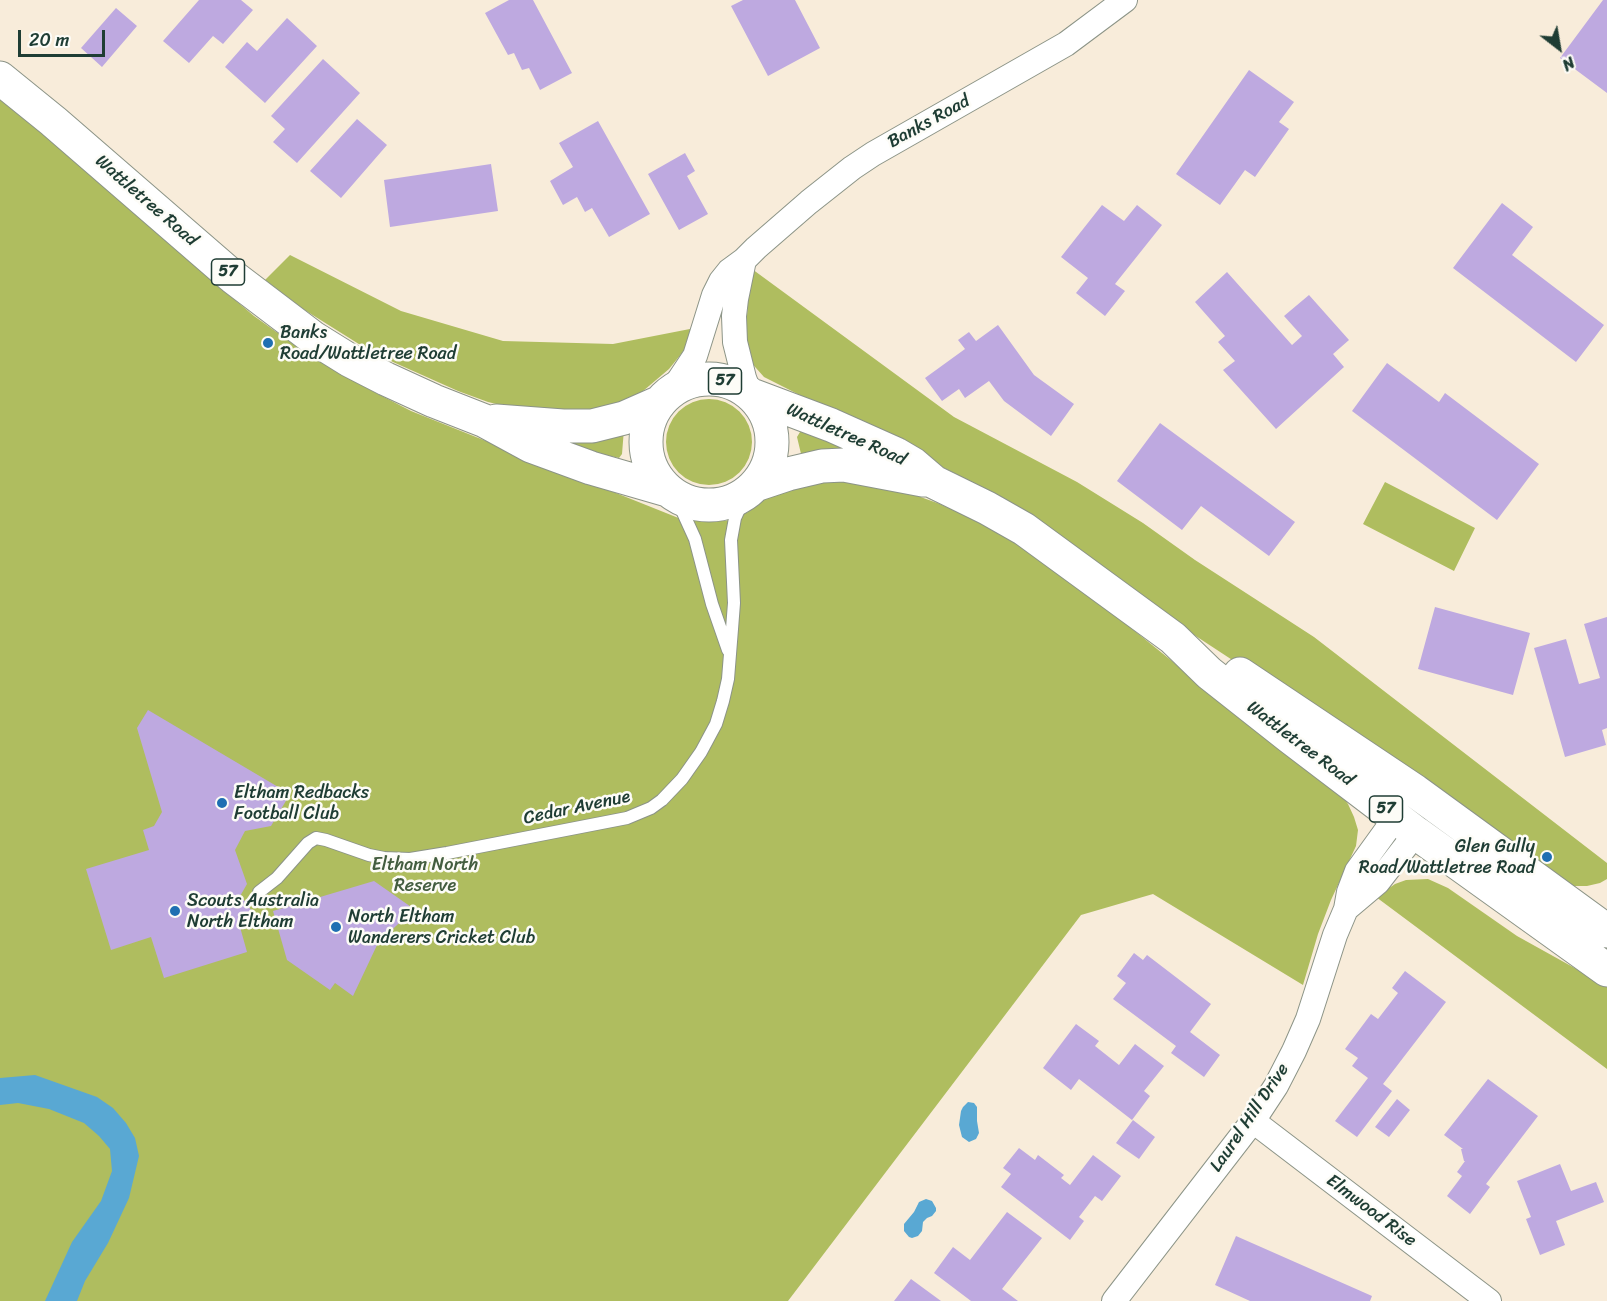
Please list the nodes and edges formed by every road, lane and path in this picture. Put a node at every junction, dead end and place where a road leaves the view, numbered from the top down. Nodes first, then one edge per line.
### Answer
1 (1125, 0) edge
2 (0, 78) edge
3 (744, 260) junction
4 (752, 395) junction
5 (665, 396) junction
6 (485, 421) junction
7 (934, 482) junction
8 (751, 489) junction
9 (671, 493) junction
10 (1173, 638) junction
11 (729, 654) junction
12 (1425, 798) junction
13 (1406, 825) junction
14 (259, 892) dead end
15 (1602, 941) edge
16 (1252, 1120) junction
17 (1114, 1301) edge
18 (1489, 1301) edge

1 - 3 street, Banks Road
2 - 6 main road, Wattletree Road / 57
3 - 4 street
3 - 5 street, Banks Road
4 - 5 main road, 57
4 - 7 main road, Wattletree Road / 57
4 - 8 main road, 57
5 - 6 main road, Wattletree Road / 57
5 - 9 main road
6 - 9 main road, Wattletree Road / 57
7 - 8 main road, Wattletree Road / 57
7 - 10 main road, Wattletree Road / 57
8 - 9 main road, 57
8 - 11 lane, Cedar Avenue
9 - 11 lane, Cedar Avenue
10 - 12 main road, Wattletree Road / 57
10 - 13 main road, Wattletree Road / 57
11 - 14 lane, Cedar Avenue
12 - 13 main road
12 - 15 main road, Wattletree Road / 57
13 - 15 main road, Wattletree Road / 57
13 - 16 street, Laurel Hill Drive
16 - 17 street, Laurel Hill Drive
16 - 18 street, Elmwood Rise

